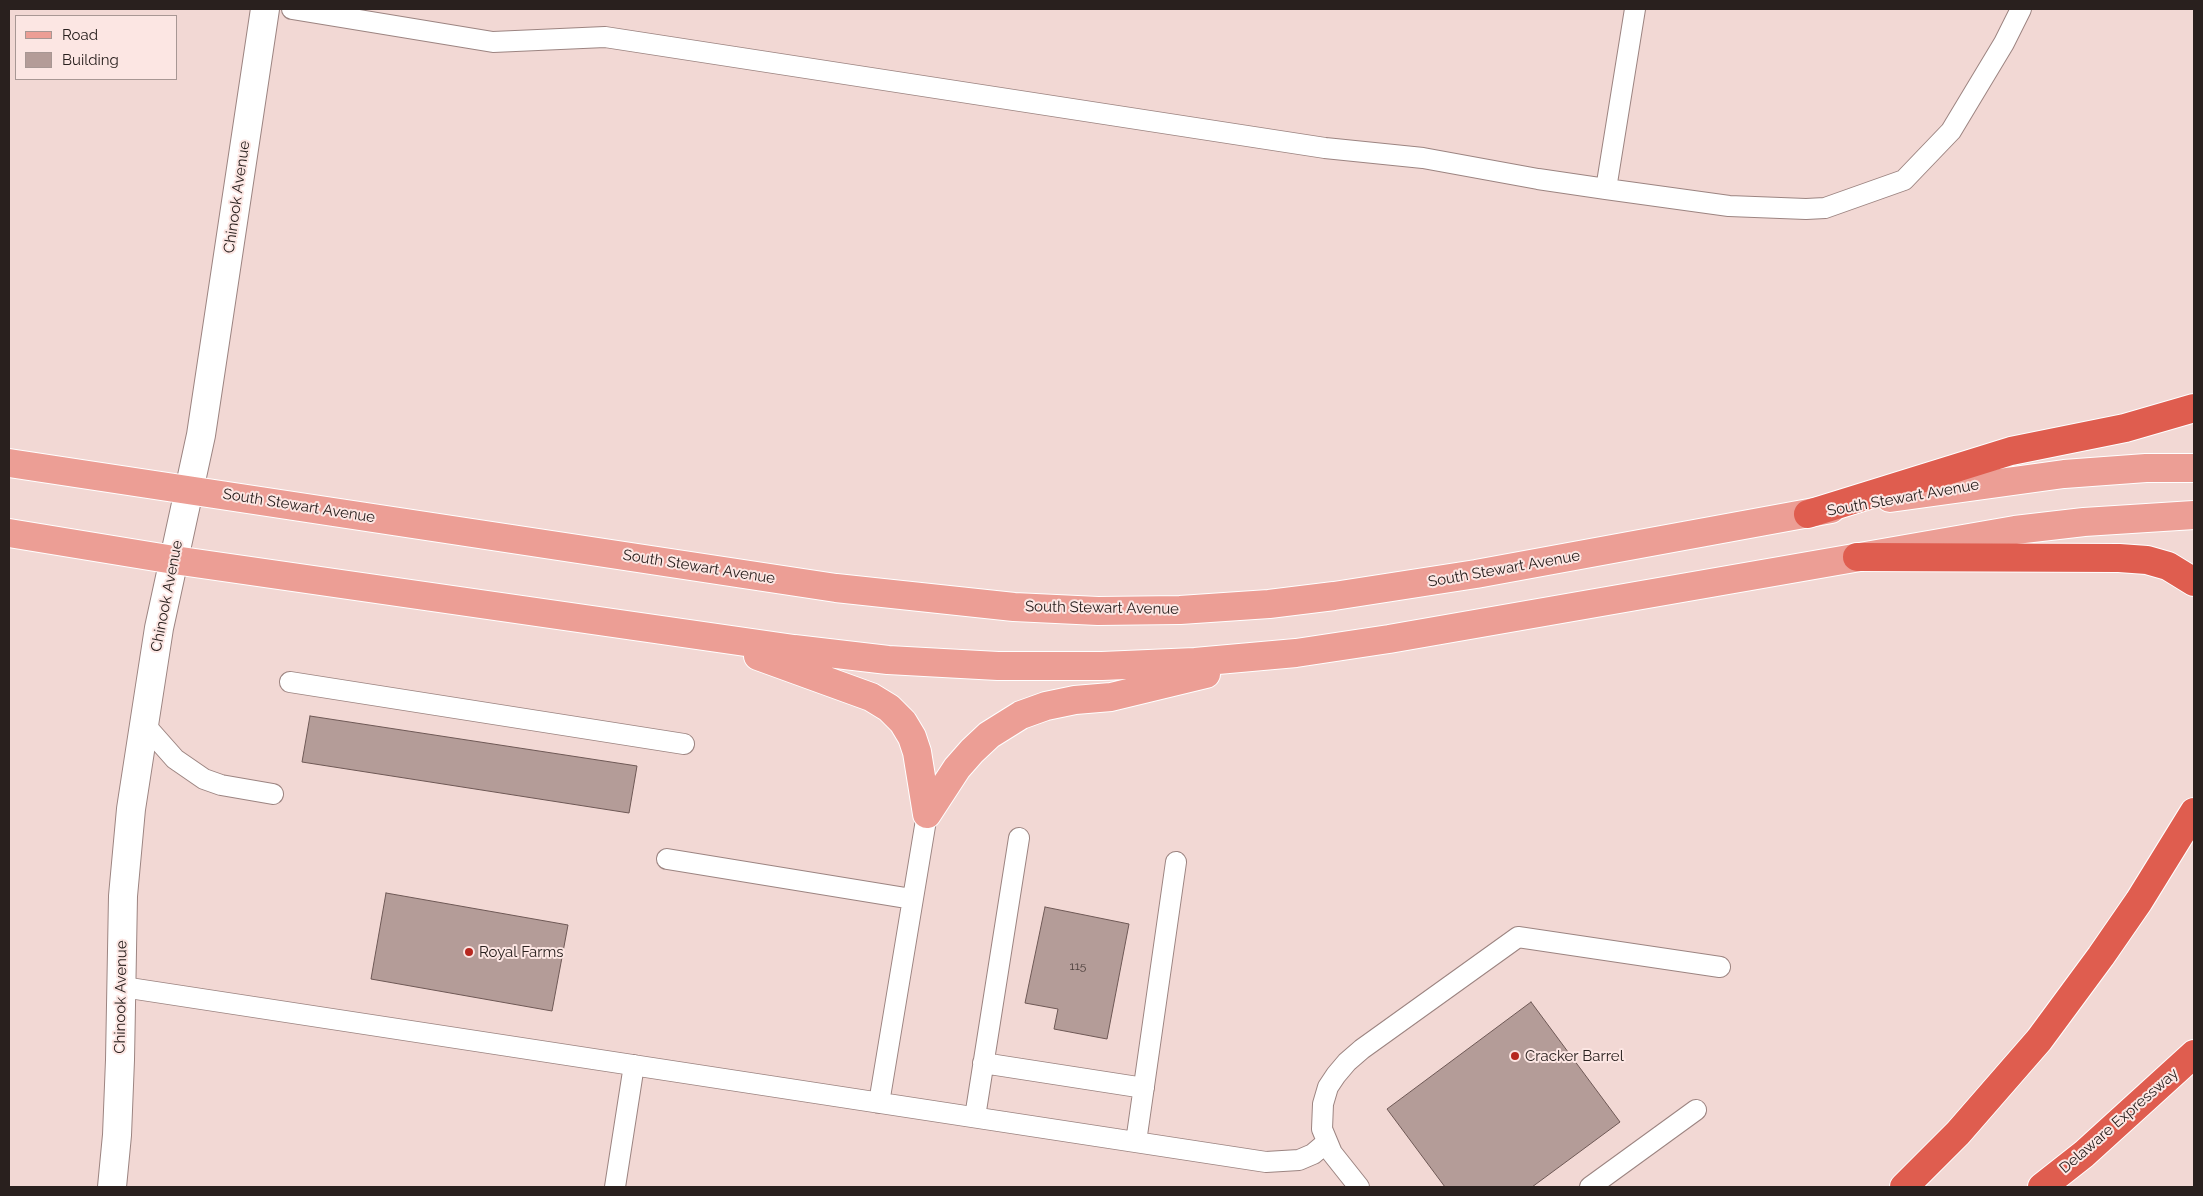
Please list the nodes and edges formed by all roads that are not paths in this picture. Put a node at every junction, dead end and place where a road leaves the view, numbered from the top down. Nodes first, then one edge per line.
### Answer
1 (265, 9) edge
2 (292, 9) edge
3 (1635, 9) edge
4 (2021, 9) edge
5 (1606, 189) junction
6 (2194, 408) edge
7 (9, 463) edge
8 (2194, 468) edge
9 (189, 490) junction
10 (1808, 514) junction
11 (2194, 515) edge
12 (9, 533) edge
13 (1857, 557) junction
14 (174, 560) junction
15 (2194, 582) edge
16 (695, 634) junction
17 (1296, 653) junction
18 (290, 682) dead end
19 (144, 724) junction
20 (684, 744) dead end
21 (273, 794) dead end
22 (2194, 812) edge
23 (927, 814) junction
24 (1019, 838) dead end
25 (667, 859) dead end
26 (1176, 862) dead end
27 (912, 899) junction
28 (1720, 967) dead end
29 (123, 987) junction
30 (2194, 1054) edge
31 (983, 1063) junction
32 (634, 1065) junction
33 (1144, 1088) junction
34 (879, 1103) junction
35 (1696, 1110) dead end
36 (975, 1117) junction
37 (1136, 1142) junction
38 (1326, 1143) junction
39 (112, 1187) edge
40 (615, 1187) edge
41 (1359, 1187) edge
42 (1590, 1187) edge
43 (1904, 1187) edge
44 (2042, 1187) edge

1 - 9 street, Chinook Avenue
2 - 5 lane
3 - 5 lane
4 - 5 lane
6 - 10 highway
7 - 9 main road, South Stewart Avenue
8 - 10 main road, South Stewart Avenue
9 - 10 main road, South Stewart Avenue
9 - 14 street, Chinook Avenue
11 - 13 main road
12 - 14 main road
13 - 15 highway
13 - 17 main road
14 - 16 main road
14 - 19 street, Chinook Avenue
16 - 17 main road
16 - 23 main road
17 - 23 main road
18 - 20 lane
19 - 21 lane
19 - 29 street, Chinook Avenue
22 - 43 highway
23 - 27 lane
24 - 31 lane
25 - 27 lane
26 - 33 lane
27 - 34 lane
28 - 38 lane
29 - 32 lane
29 - 39 street, Chinook Avenue
30 - 44 highway, Delaware Expressway
31 - 33 lane
31 - 36 lane
32 - 34 lane
32 - 40 lane
33 - 37 lane
34 - 36 lane
35 - 42 lane
36 - 37 lane
37 - 38 lane
38 - 41 lane

